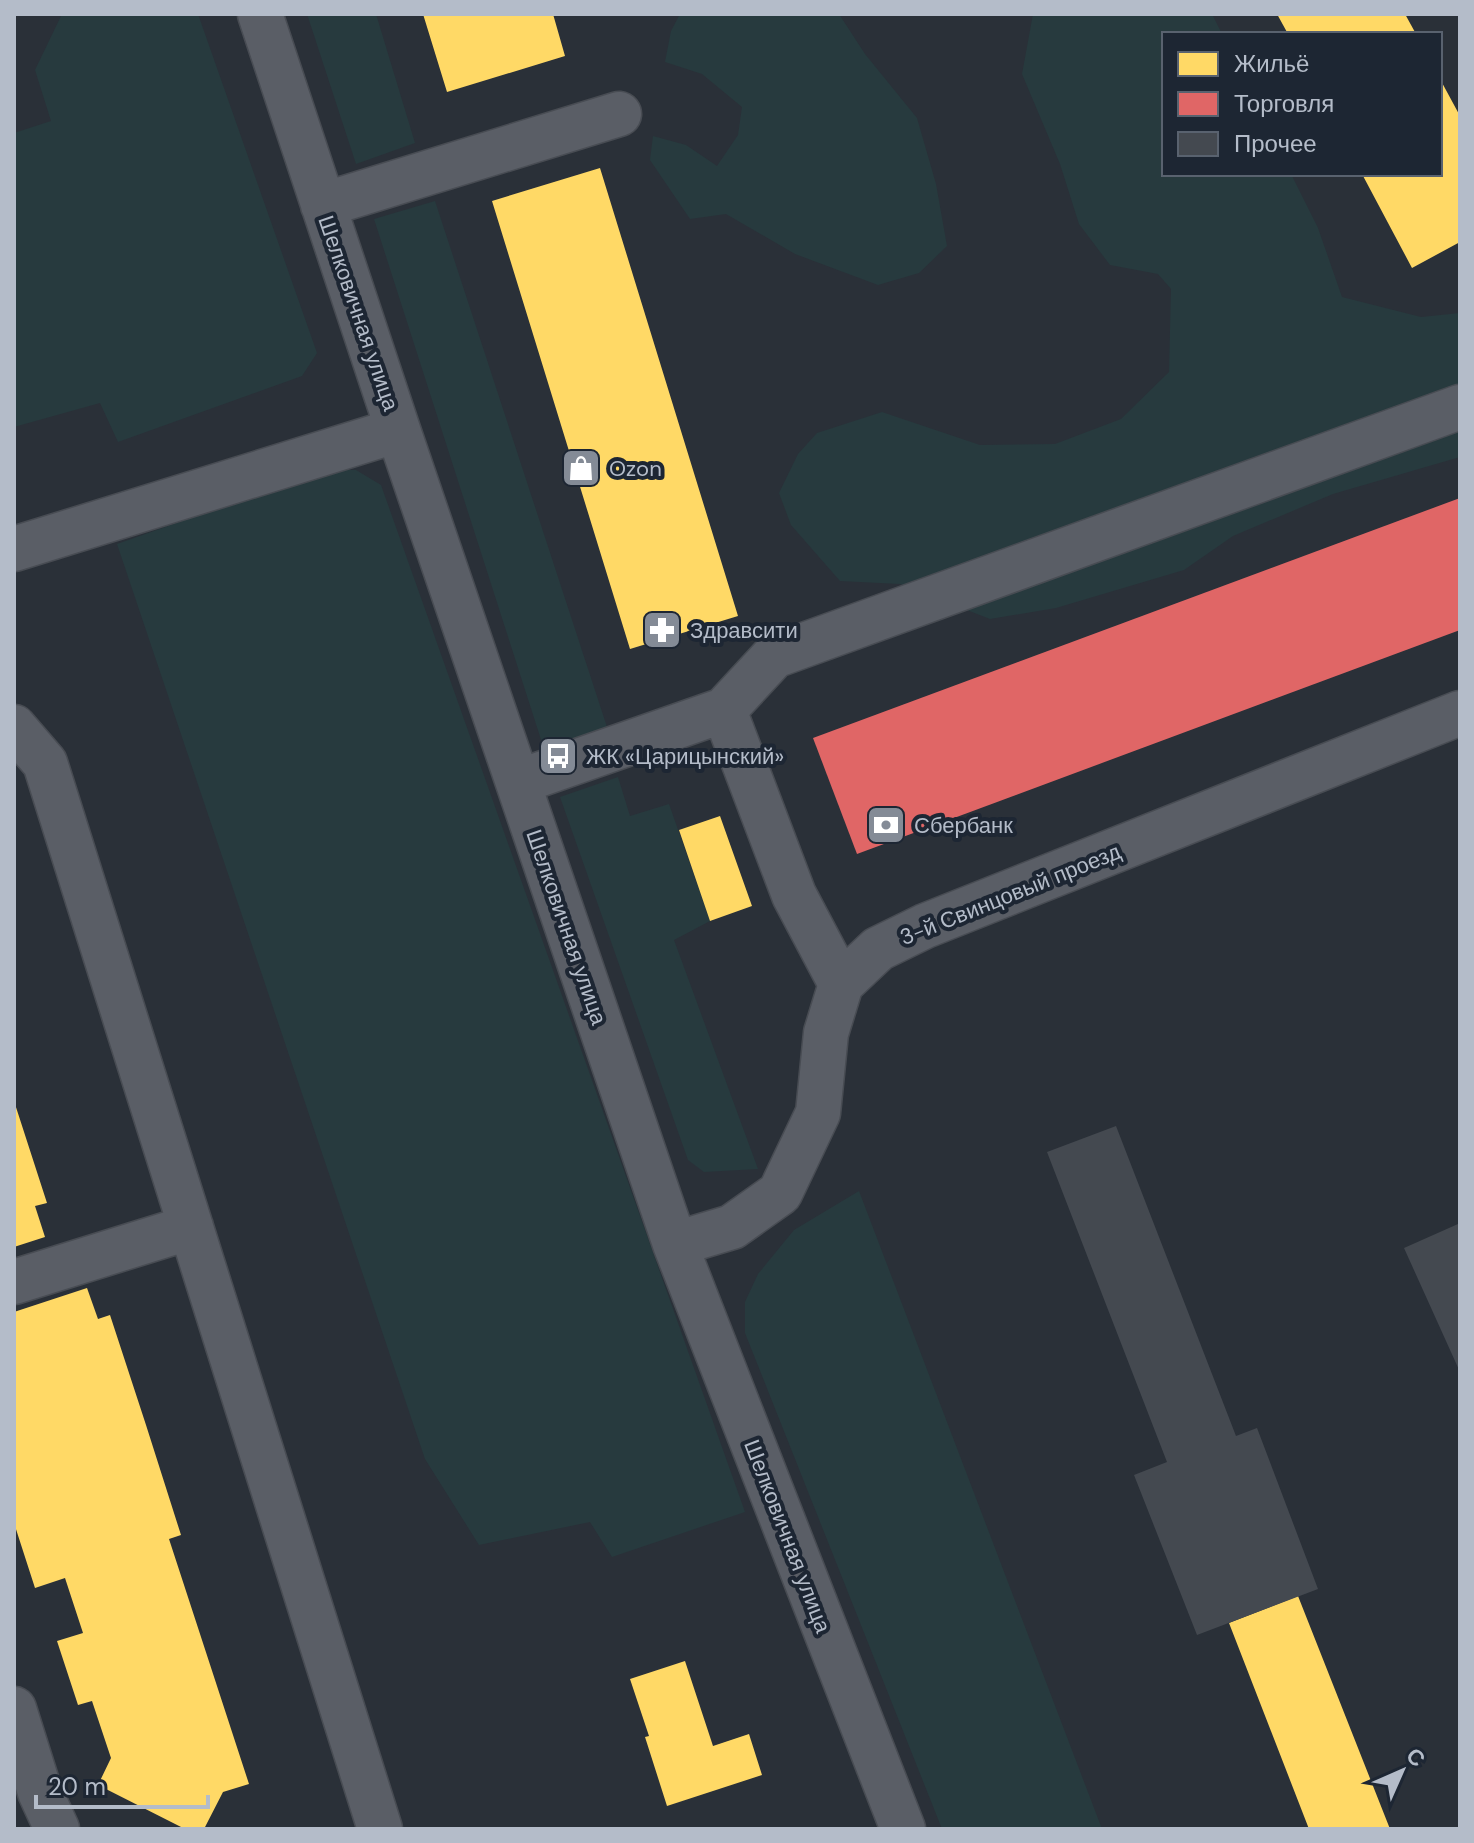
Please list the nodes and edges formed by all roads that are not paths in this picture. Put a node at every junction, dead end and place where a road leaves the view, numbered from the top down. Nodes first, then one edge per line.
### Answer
1 (260, 14) edge
2 (619, 114) dead end
3 (323, 205) junction
4 (1460, 407) edge
5 (398, 430) junction
6 (14, 549) edge
7 (724, 710) junction
8 (1460, 713) edge
9 (14, 727) edge
10 (518, 782) junction
11 (841, 984) junction
12 (191, 1227) junction
13 (675, 1244) junction
14 (14, 1282) edge
15 (14, 1709) edge
16 (57, 1829) edge
17 (380, 1829) edge
18 (903, 1829) edge

1 - 3 street, Шелковичная улица
2 - 3 street
3 - 5 street, Шелковичная улица
4 - 7 street
5 - 6 street
5 - 10 street, Шелковичная улица
7 - 10 street
7 - 11 street
8 - 11 street, 3-й Свинцовый проезд
9 - 12 street
10 - 13 street, Шелковичная улица
11 - 13 street, 3-й Свинцовый проезд
12 - 14 street
12 - 17 street
13 - 18 street, Шелковичная улица
15 - 16 street

